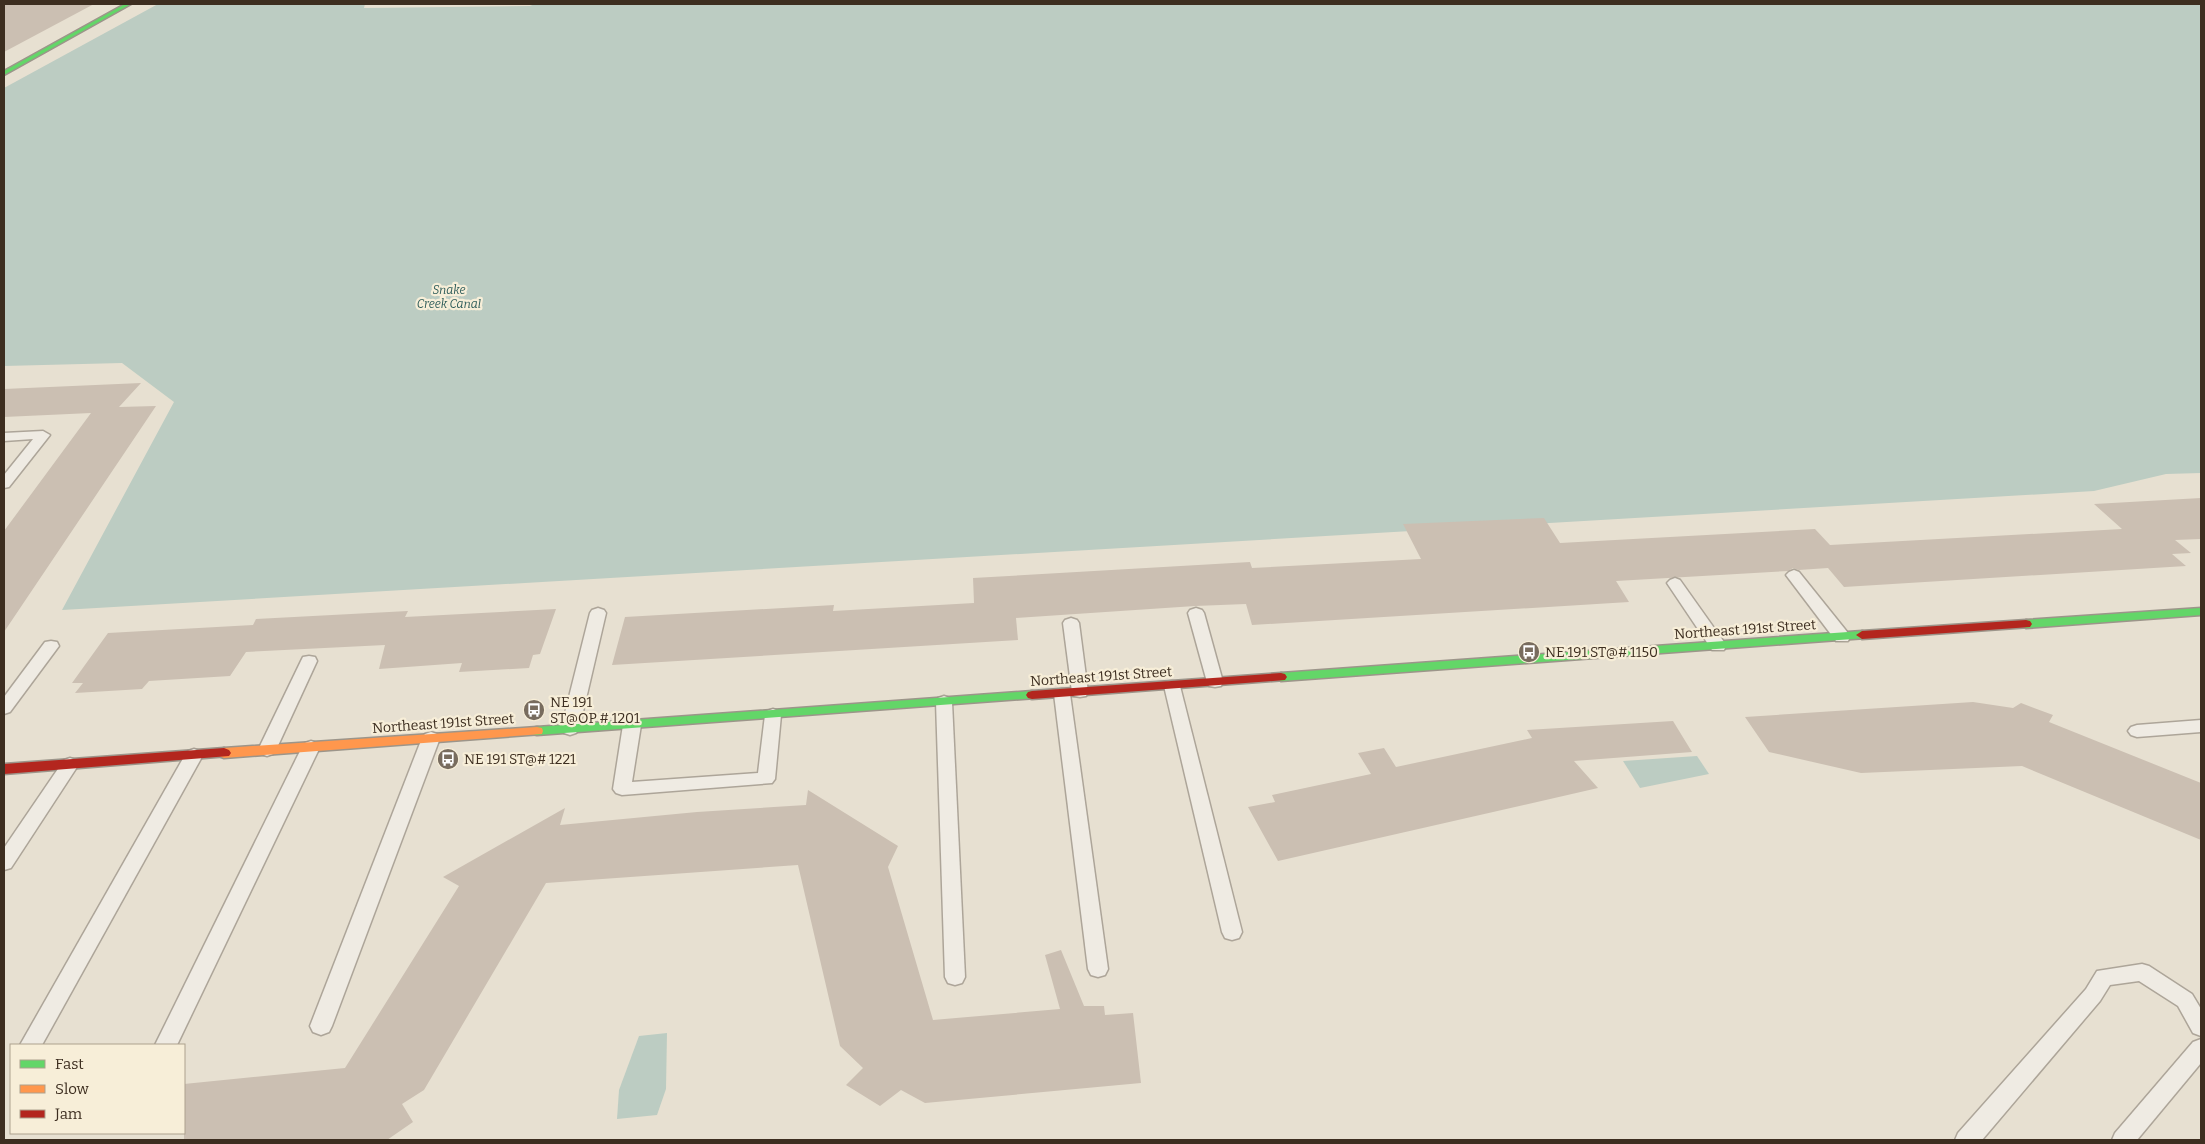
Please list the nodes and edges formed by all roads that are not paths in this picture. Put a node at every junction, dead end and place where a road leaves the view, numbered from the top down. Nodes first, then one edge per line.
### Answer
1 (128, 4) edge
2 (4, 73) edge
3 (4, 437) edge
4 (4, 484) edge
5 (1794, 576) dead end
6 (1675, 583) dead end
7 (2201, 611) edge
8 (598, 613) dead end
9 (1196, 613) dead end
10 (1071, 623) dead end
11 (1842, 637) junction
12 (51, 646) dead end
13 (1718, 646) junction
14 (309, 661) dead end
15 (1215, 682) junction
16 (1172, 686) junction
17 (1071, 693) junction
18 (944, 702) junction
19 (4, 708) edge
20 (773, 714) junction
21 (632, 725) junction
22 (2201, 726) edge
23 (570, 729) junction
24 (2137, 731) dead end
25 (431, 738) junction
26 (311, 747) junction
27 (267, 750) junction
28 (194, 755) junction
29 (70, 764) junction
30 (4, 770) edge
31 (4, 863) edge
32 (1232, 932) dead end
33 (1098, 969) dead end
34 (955, 977) dead end
35 (321, 1026) dead end
36 (2201, 1027) edge
37 (32, 1044) edge
38 (166, 1044) edge
39 (2201, 1048) edge
40 (1966, 1140) edge
41 (2124, 1140) edge

1 - 2 street
3 - 4 lane
5 - 11 lane
6 - 13 lane
7 - 11 street, Northeast 191st Street
8 - 23 lane
9 - 15 lane
10 - 17 lane
11 - 13 street, Northeast 191st Street
12 - 19 lane
13 - 15 street, Northeast 191st Street
14 - 27 lane
15 - 16 street, Northeast 191st Street
16 - 17 street, Northeast 191st Street
16 - 32 lane
17 - 18 street, Northeast 191st Street
17 - 33 lane
18 - 20 street, Northeast 191st Street
18 - 34 lane
20 - 21 street, Northeast 191st Street
20 - 21 lane
21 - 23 street, Northeast 191st Street
22 - 24 lane
23 - 25 street, Northeast 191st Street
25 - 26 street, Northeast 191st Street
25 - 35 lane
26 - 27 street, Northeast 191st Street
26 - 38 lane
27 - 28 street, Northeast 191st Street
28 - 29 street, Northeast 191st Street
28 - 37 lane
29 - 30 street, Northeast 191st Street
29 - 31 lane
36 - 40 lane
39 - 41 lane

